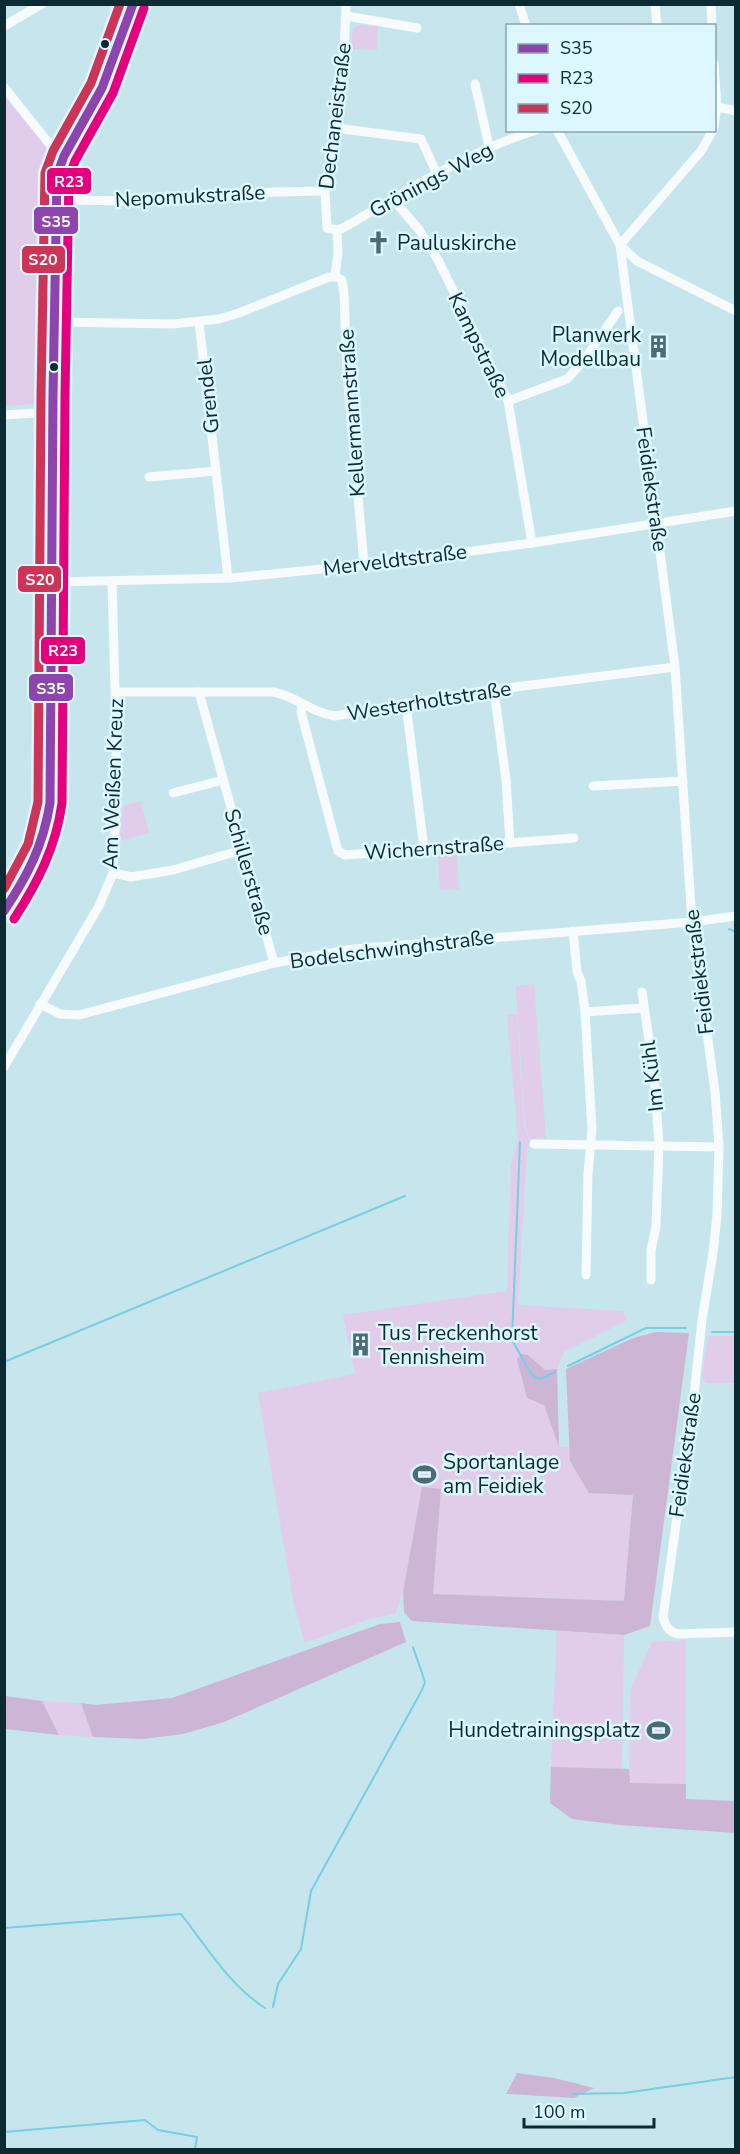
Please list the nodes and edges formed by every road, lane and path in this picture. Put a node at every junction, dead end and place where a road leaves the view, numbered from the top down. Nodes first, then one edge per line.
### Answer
1 (42, 4) edge
2 (133, 4) edge
3 (346, 4) edge
4 (519, 4) edge
5 (655, 4) edge
6 (711, 4) edge
7 (346, 16) junction
8 (525, 24) edge
9 (657, 24) edge
10 (712, 24) edge
11 (4, 26) edge
12 (417, 28) dead end
13 (475, 84) dead end
14 (4, 87) edge
15 (716, 93) edge
16 (717, 107) junction
17 (735, 111) edge
18 (716, 114) edge
19 (335, 128) junction
20 (530, 132) edge
21 (558, 132) edge
22 (712, 132) edge
23 (489, 146) junction
24 (64, 156) junction
25 (437, 174) junction
26 (325, 191) junction
27 (393, 199) junction
28 (55, 200) junction
29 (332, 229) junction
30 (620, 245) junction
31 (330, 278) junction
32 (618, 311) dead end
33 (735, 311) edge
34 (55, 322) junction
35 (199, 322) junction
36 (508, 401) junction
37 (53, 412) junction
38 (4, 415) edge
39 (216, 471) junction
40 (149, 477) dead end
41 (735, 511) edge
42 (657, 523) junction
43 (532, 543) junction
44 (364, 564) junction
45 (228, 578) junction
46 (112, 581) junction
47 (53, 582) junction
48 (675, 667) junction
49 (494, 690) junction
50 (116, 692) junction
51 (199, 692) junction
52 (406, 703) junction
53 (302, 704) junction
54 (223, 780) junction
55 (683, 781) junction
56 (593, 786) dead end
57 (173, 793) dead end
58 (574, 838) dead end
59 (510, 843) junction
60 (424, 849) junction
61 (242, 850) junction
62 (113, 873) junction
63 (4, 912) edge
64 (735, 916) edge
65 (692, 922) junction
66 (573, 931) junction
67 (274, 963) junction
68 (642, 992) dead end
69 (40, 1004) junction
70 (643, 1008) junction
71 (585, 1012) junction
72 (4, 1067) edge
73 (534, 1144) dead end
74 (590, 1144) junction
75 (659, 1145) junction
76 (719, 1147) junction
77 (586, 1275) dead end
78 (651, 1280) dead end
79 (735, 1632) edge

1 - 11 street
2 - 24 main road
3 - 7 street, Dechaneistraße
4 - 8 street
5 - 9 street
6 - 10 street
7 - 12 street
7 - 19 street, Dechaneistraße
13 - 23 street
14 - 24 street
15 - 16 street
16 - 17 street
16 - 18 street
19 - 25 street
19 - 26 street, Dechaneistraße
20 - 23 street, Grönings Weg
21 - 30 street
22 - 30 street
23 - 25 street, Grönings Weg
24 - 28 main road
25 - 27 street, Grönings Weg
26 - 28 street, Nepomukstraße
26 - 29 street, Dechaneistraße
27 - 29 street, Grönings Weg
27 - 36 street, Kampstraße
28 - 34 main road
29 - 31 street, Dechaneistraße
30 - 33 street
30 - 42 street, Feidiekstraße
31 - 35 street
31 - 44 street, Kellermannstraße
32 - 36 street
34 - 35 street
34 - 37 main road
35 - 39 street, Grendel
36 - 43 street, Kampstraße
37 - 38 street
37 - 47 main road
39 - 40 street
39 - 45 street, Grendel
41 - 42 street, Merveldtstraße
42 - 43 street, Merveldtstraße
42 - 48 street, Feidiekstraße
43 - 44 street, Merveldtstraße
44 - 45 street, Merveldtstraße
45 - 46 street, Merveldtstraße
46 - 47 street, Merveldtstraße
46 - 50 street, Am Weißen Kreuz
47 - 63 main road
48 - 49 street, Westerholtstraße
48 - 55 street, Feidiekstraße
49 - 52 street, Westerholtstraße
49 - 59 street
50 - 51 street, Westerholtstraße
50 - 62 street, Am Weißen Kreuz
51 - 53 street, Westerholtstraße
51 - 54 street, Schillerstraße
52 - 53 street, Westerholtstraße
52 - 60 street
53 - 60 street, Wichernstraße
54 - 57 street, Schillerstraße
54 - 61 street, Schillerstraße
55 - 56 street
55 - 65 street, Feidiekstraße
58 - 59 street, Wichernstraße
59 - 60 street, Wichernstraße
61 - 62 street
61 - 67 street, Schillerstraße
62 - 69 street, Am Weißen Kreuz
64 - 65 street, Bodelschwinghstraße
65 - 66 street, Bodelschwinghstraße
65 - 76 street, Feidiekstraße
66 - 67 street, Bodelschwinghstraße
66 - 71 street
67 - 69 street, Bodelschwinghstraße
68 - 70 street, Im Kühl
69 - 72 street, Am Weißen Kreuz
70 - 71 street
70 - 75 street, Im Kühl
71 - 74 street
73 - 74 street
74 - 75 street
74 - 77 street
75 - 76 street
75 - 78 street, Im Kühl
76 - 79 street, Feidiekstraße

